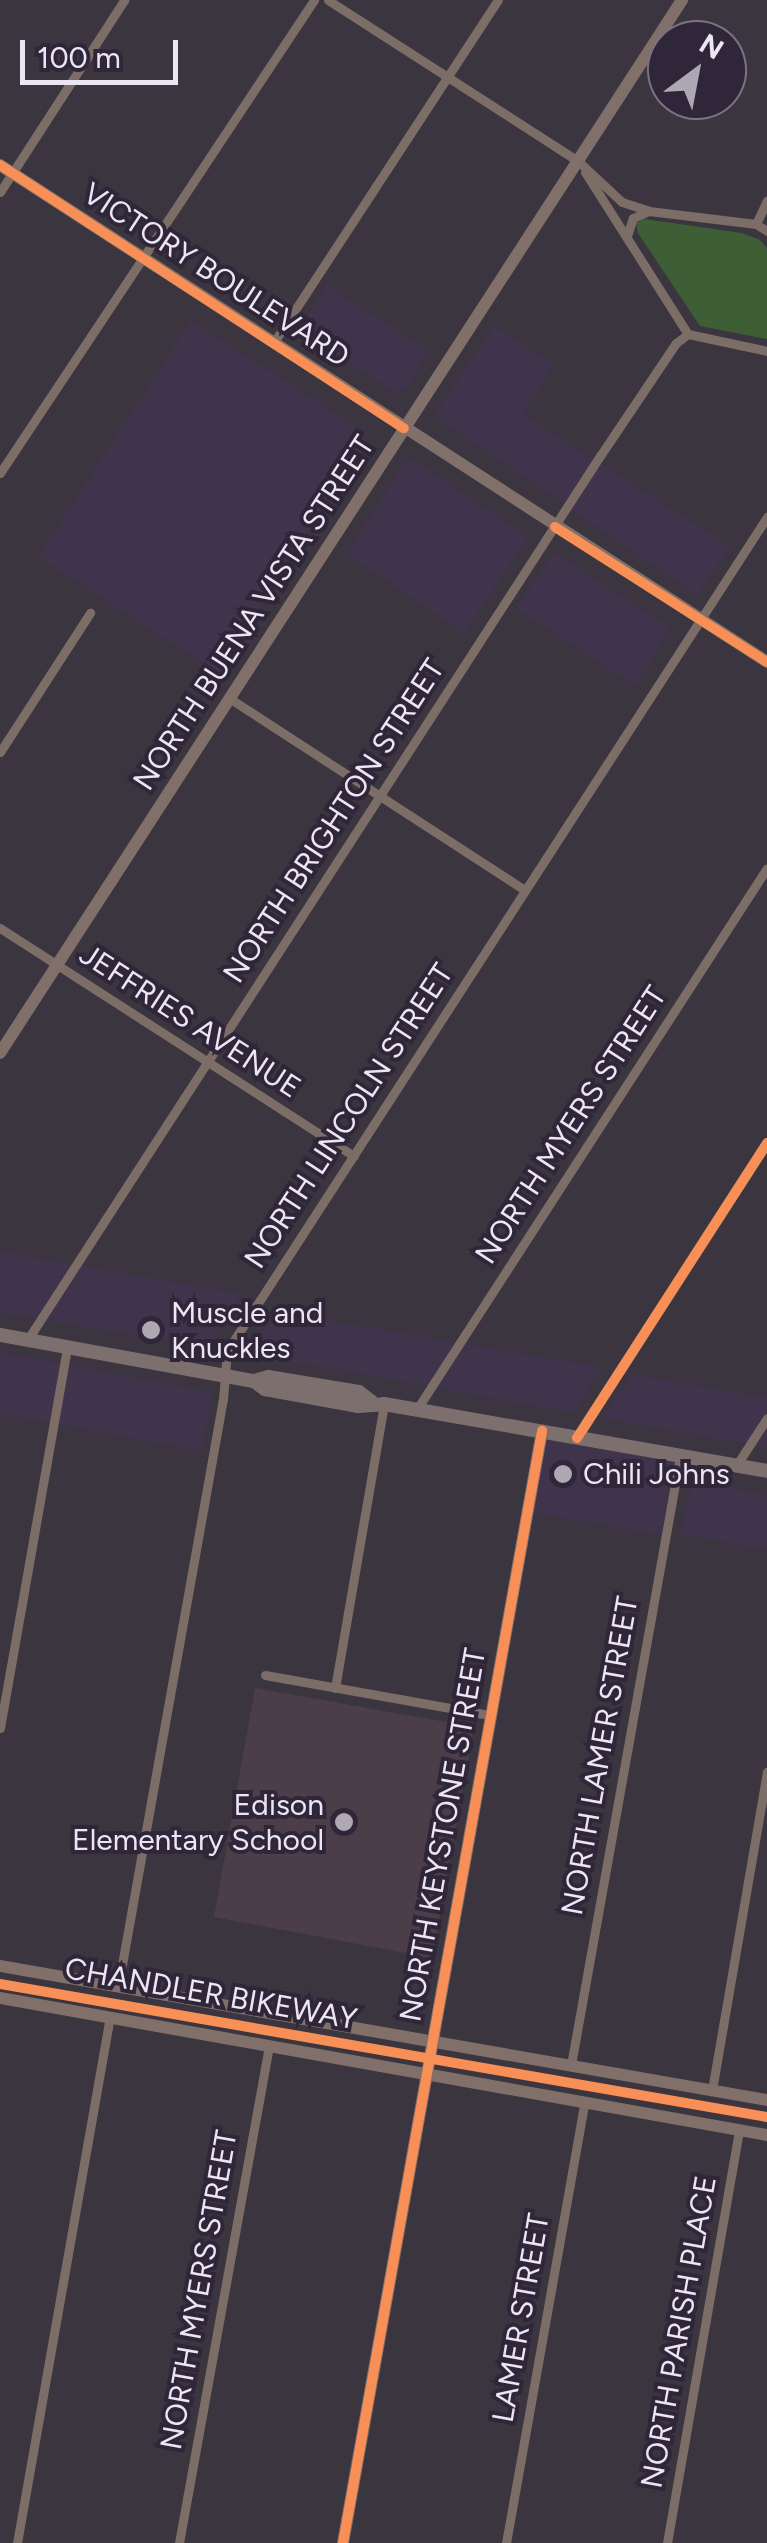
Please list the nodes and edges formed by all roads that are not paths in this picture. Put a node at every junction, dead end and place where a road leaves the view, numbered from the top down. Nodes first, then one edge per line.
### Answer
1 (124, 0) edge
2 (314, 0) edge
3 (328, 0) edge
4 (498, 0) edge
5 (682, 0) edge
6 (448, 78) junction
7 (578, 161) junction
8 (6, 169) edge
9 (0, 192) edge
10 (767, 200) edge
11 (649, 211) junction
12 (756, 224) junction
13 (767, 231) edge
14 (627, 238) junction
15 (144, 258) junction
16 (688, 334) junction
17 (274, 342) junction
18 (767, 351) edge
19 (404, 428) junction
20 (0, 473) edge
21 (767, 517) edge
22 (555, 527) junction
23 (90, 613) dead end
24 (702, 620) junction
25 (767, 662) edge
26 (229, 698) junction
27 (0, 752) edge
28 (380, 795) junction
29 (767, 868) edge
30 (525, 890) junction
31 (0, 928) edge
32 (57, 964) junction
33 (0, 1053) edge
34 (208, 1062) junction
35 (767, 1143) edge
36 (354, 1156) junction
37 (0, 1335) edge
38 (28, 1340) junction
39 (67, 1347) junction
40 (225, 1375) junction
41 (378, 1403) junction
42 (418, 1409) junction
43 (767, 1418) edge
44 (542, 1432) junction
45 (577, 1438) junction
46 (680, 1456) junction
47 (736, 1466) junction
48 (767, 1471) edge
49 (265, 1675) dead end
50 (335, 1688) junction
51 (489, 1715) junction
52 (0, 1728) edge
53 (767, 1772) edge
54 (0, 1966) edge
55 (118, 1987) junction
56 (0, 1998) edge
57 (110, 2016) junction
58 (432, 2042) junction
59 (269, 2046) junction
60 (571, 2065) junction
61 (427, 2072) junction
62 (712, 2090) junction
63 (767, 2100) edge
64 (585, 2101) junction
65 (740, 2130) junction
66 (767, 2135) edge
67 (17, 2543) edge
68 (179, 2543) edge
69 (343, 2543) edge
70 (506, 2543) edge
71 (667, 2543) edge

1 - 8 street
2 - 15 street
3 - 6 street
4 - 6 street
5 - 7 main road, NORTH BUENA VISTA STREET
6 - 7 street
6 - 17 street
7 - 11 street
7 - 14 street
7 - 19 main road, NORTH BUENA VISTA STREET
8 - 9 street
8 - 15 main road, VICTORY BOULEVARD
10 - 12 street
11 - 12 street
11 - 14 street
12 - 13 street
14 - 16 street
15 - 17 main road, VICTORY BOULEVARD
15 - 20 street
16 - 18 street
16 - 22 street, NORTH BRIGHTON STREET
17 - 19 main road, VICTORY BOULEVARD
19 - 22 main road, VICTORY BOULEVARD
19 - 26 main road, NORTH BUENA VISTA STREET
21 - 24 street, NORTH LINCOLN STREET
22 - 24 main road, VICTORY BOULEVARD
22 - 28 street, NORTH BRIGHTON STREET
23 - 27 street
24 - 25 main road, VICTORY BOULEVARD
24 - 30 street, NORTH LINCOLN STREET
26 - 28 street
26 - 32 main road, NORTH BUENA VISTA STREET
28 - 30 street
28 - 34 street, NORTH BRIGHTON STREET
29 - 42 street, NORTH MYERS STREET
30 - 36 street, NORTH LINCOLN STREET
31 - 32 street, JEFFRIES AVENUE
32 - 33 main road, NORTH BUENA VISTA STREET
32 - 34 street, JEFFRIES AVENUE
34 - 36 street, JEFFRIES AVENUE
34 - 38 street, NORTH BRIGHTON STREET
35 - 45 street
36 - 40 street, NORTH LINCOLN STREET
37 - 38 main road
38 - 39 main road
39 - 40 main road
39 - 52 street
40 - 41 main road
40 - 55 street, NORTH LINCOLN STREET
41 - 42 main road
41 - 50 street
42 - 44 main road
43 - 47 street
44 - 45 main road
44 - 51 main road, NORTH KEYSTONE STREET
45 - 46 main road
46 - 47 main road
46 - 60 street, NORTH LAMER STREET
47 - 48 main road
49 - 50 street
50 - 51 street
51 - 58 main road, NORTH KEYSTONE STREET
53 - 62 street
54 - 55 main road
55 - 58 main road
56 - 57 main road
57 - 59 main road
57 - 67 street
58 - 60 main road
58 - 61 main road, NORTH KEYSTONE STREET
59 - 61 main road
59 - 68 street, NORTH MYERS STREET
60 - 62 main road
61 - 64 main road
61 - 69 main road, NORTH KEYSTONE STREET
62 - 63 main road
64 - 65 main road
64 - 70 street, LAMER STREET
65 - 66 main road
65 - 71 street, NORTH PARISH PLACE

